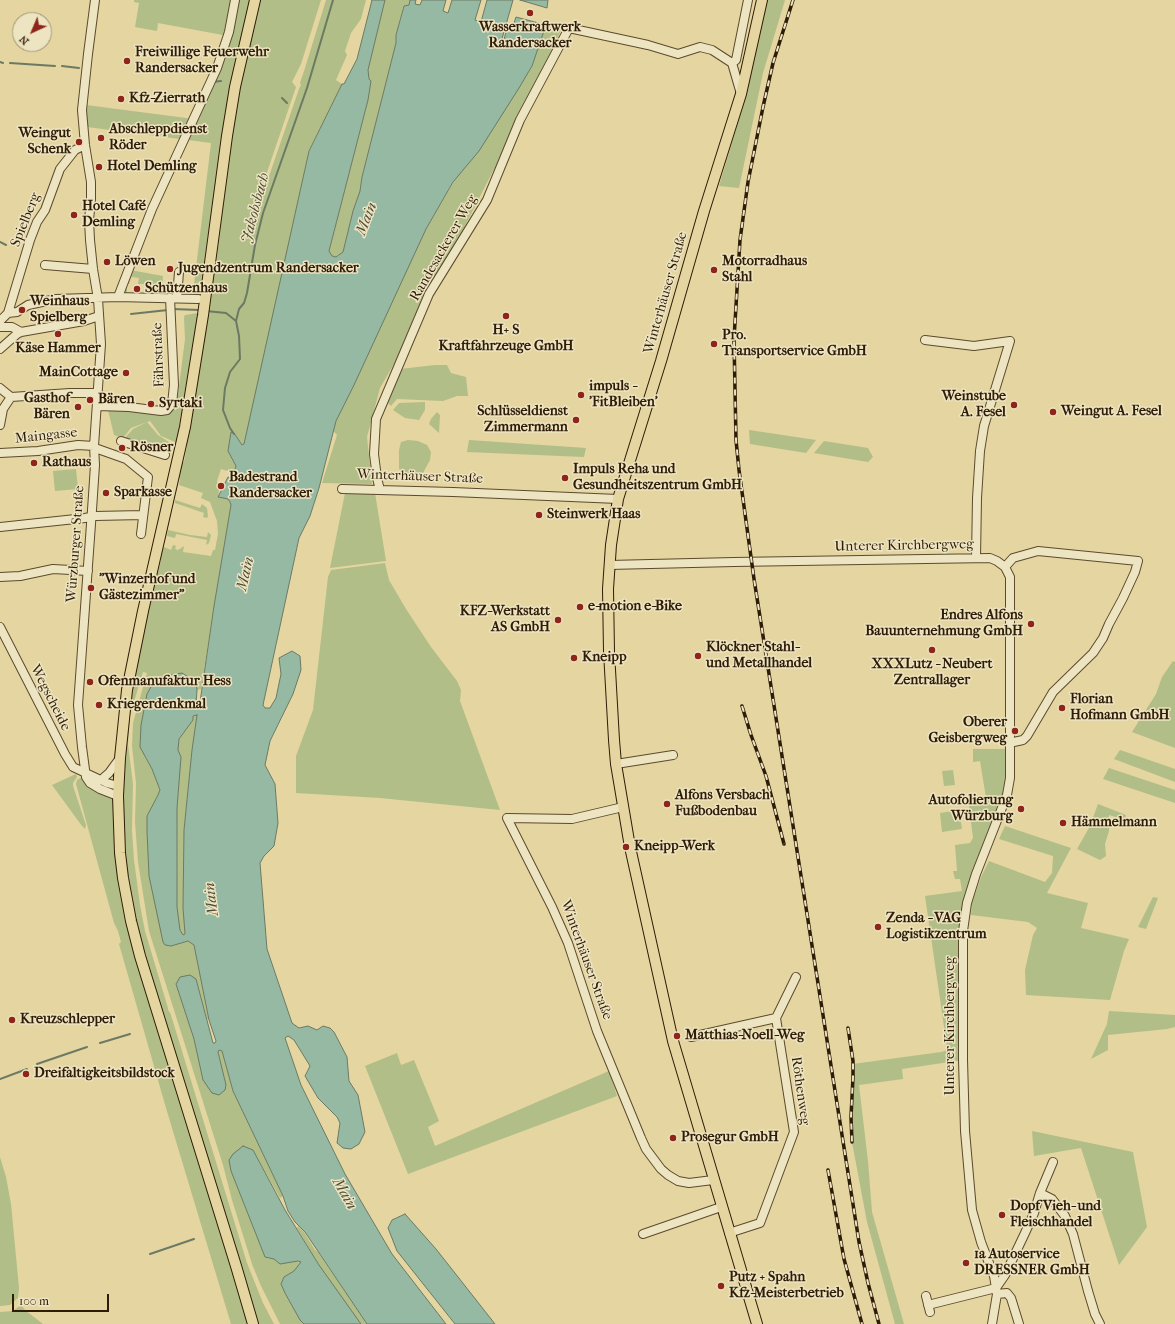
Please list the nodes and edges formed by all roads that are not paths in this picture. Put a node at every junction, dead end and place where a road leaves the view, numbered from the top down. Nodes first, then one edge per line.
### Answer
1 (95, 0) edge
2 (235, 0) edge
3 (255, 0) edge
4 (748, 0) edge
5 (762, 0) edge
6 (732, 63) junction
7 (741, 94) junction
8 (85, 145) junction
9 (70, 155) junction
10 (87, 158) junction
11 (44, 264) dead end
12 (93, 269) junction
13 (179, 272) dead end
14 (118, 297) junction
15 (98, 298) junction
16 (173, 298) junction
17 (201, 298) junction
18 (8, 313) junction
19 (99, 316) junction
20 (1, 323) edge
21 (21, 332) junction
22 (925, 340) dead end
23 (0, 348) edge
24 (0, 388) edge
25 (98, 393) junction
26 (11, 397) junction
27 (96, 406) junction
28 (0, 425) edge
29 (122, 441) dead end
30 (94, 447) junction
31 (0, 449) edge
32 (0, 453) edge
33 (165, 455) dead end
34 (342, 489) dead end
35 (380, 490) junction
36 (618, 499) junction
37 (143, 515) junction
38 (91, 516) junction
39 (0, 527) edge
40 (141, 534) dead end
41 (976, 558) junction
42 (609, 565) junction
43 (1005, 567) junction
44 (88, 571) junction
45 (0, 577) edge
46 (0, 627) edge
47 (3, 641) edge
48 (1009, 743) junction
49 (673, 755) dead end
50 (120, 758) junction
51 (616, 764) junction
52 (86, 772) junction
53 (101, 780) junction
54 (118, 791) junction
55 (624, 807) junction
56 (796, 977) dead end
57 (776, 1018) junction
58 (691, 1037) dead end
59 (1052, 1162) dead end
60 (713, 1180) junction
61 (1040, 1193) junction
62 (722, 1207) junction
63 (729, 1233) junction
64 (643, 1234) dead end
65 (996, 1291) junction
66 (926, 1296) dead end
67 (253, 1324) edge
68 (757, 1324) edge
69 (992, 1324) edge
70 (1019, 1324) edge
71 (1100, 1324) edge

1 - 8 street, Würzburger Straße
2 - 14 street
3 - 17 main road
4 - 6 street
5 - 7 main road, Winterhäuser Straße
6 - 7 street
6 - 35 street, Randesackerer Weg
7 - 36 main road, Winterhäuser Straße
8 - 9 street, Spielberg
8 - 10 street, Würzburger Straße
9 - 10 street
9 - 18 street, Spielberg
10 - 12 street, Würzburger Straße
11 - 12 street
12 - 15 street, Würzburger Straße
13 - 16 street, Fährstraße
14 - 15 street
14 - 16 street
15 - 18 street
15 - 19 street, Würzburger Straße
16 - 17 street
16 - 27 street, Fährstraße
17 - 50 main road
18 - 20 street, Spielberg
19 - 21 street
19 - 25 street, Würzburger Straße
20 - 21 street
21 - 23 street
22 - 41 street
24 - 26 street
25 - 26 street
25 - 27 street, Würzburger Straße
26 - 28 street
27 - 30 street, Würzburger Straße
29 - 33 street
30 - 32 street, Maingasse
30 - 37 street, Maingasse
30 - 38 street, Würzburger Straße
31 - 32 street
34 - 35 street, Winterhäuser Straße
35 - 36 street, Winterhäuser Straße
36 - 42 main road, Winterhäuser Straße
37 - 38 street
37 - 40 street
38 - 39 street
38 - 44 street, Würzburger Straße
41 - 42 street, Unterer Kirchbergweg
41 - 43 street, Unterer Kirchbergweg
42 - 51 main road, Winterhäuser Straße
43 - 48 street, Unterer Kirchbergweg
43 - 48 street
44 - 45 street
44 - 52 street, Würzburger Straße
46 - 47 street, Wegscheide
47 - 52 street, Wegscheide
48 - 65 street, Unterer Kirchbergweg
49 - 51 street
50 - 53 street
50 - 54 main road
51 - 55 main road, Winterhäuser Straße
52 - 53 street
52 - 54 street, Würzburger Straße
53 - 54 street
54 - 67 main road
55 - 60 main road, Winterhäuser Straße
55 - 60 street, Winterhäuser Straße
56 - 57 street
57 - 58 street
57 - 63 street, Röthenweg
59 - 61 street
60 - 62 main road, Winterhäuser Straße
61 - 65 street
61 - 71 street
62 - 63 main road, Winterhäuser Straße
62 - 64 street
63 - 68 main road, Winterhäuser Straße
65 - 66 street
65 - 69 street
65 - 70 street

